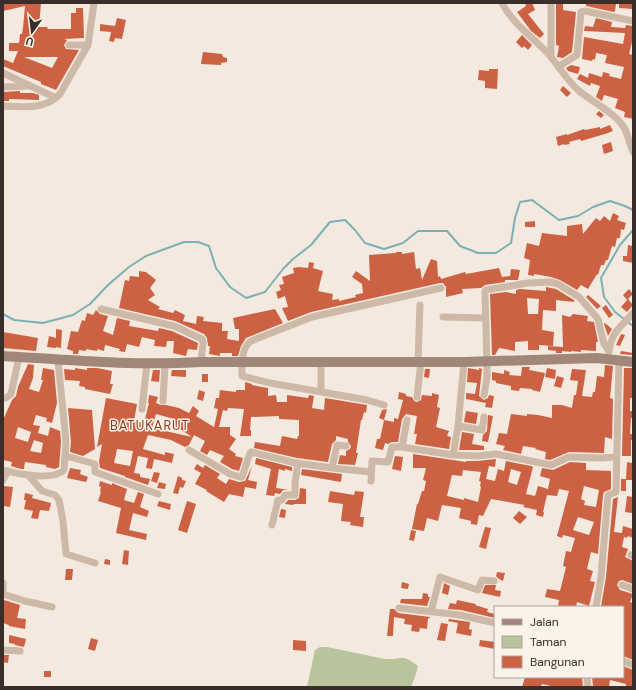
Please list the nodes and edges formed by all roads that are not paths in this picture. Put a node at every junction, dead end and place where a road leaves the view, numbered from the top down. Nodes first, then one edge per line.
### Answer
1 (94, 3) edge
2 (502, 3) edge
3 (551, 3) edge
4 (580, 3) edge
5 (581, 12) junction
6 (633, 21) edge
7 (69, 45) dead end
8 (88, 45) junction
9 (551, 57) junction
10 (558, 67) junction
11 (3, 73) edge
12 (31, 86) junction
13 (3, 87) edge
14 (56, 98) junction
15 (3, 106) edge
16 (625, 130) junction
17 (633, 130) edge
18 (633, 152) edge
19 (441, 288) dead end
20 (420, 305) dead end
21 (101, 309) dead end
22 (632, 314) edge
23 (443, 316) dead end
24 (485, 318) junction
25 (3, 356) edge
26 (19, 357) junction
27 (612, 357) junction
28 (58, 360) junction
29 (201, 362) junction
30 (242, 362) junction
31 (321, 362) junction
32 (419, 362) junction
33 (464, 362) junction
34 (486, 362) junction
35 (633, 362) edge
36 (147, 363) junction
37 (165, 364) junction
38 (321, 392) junction
39 (484, 394) dead end
40 (417, 397) dead end
41 (6, 398) dead end
42 (163, 401) dead end
43 (384, 405) dead end
44 (142, 409) dead end
45 (484, 417) dead end
46 (407, 420) dead end
47 (458, 426) junction
48 (346, 446) dead end
49 (402, 447) junction
50 (189, 450) dead end
51 (453, 455) junction
52 (66, 456) junction
53 (616, 457) junction
54 (298, 463) junction
55 (332, 468) junction
56 (5, 470) edge
57 (371, 472) junction
58 (29, 476) junction
59 (3, 480) edge
60 (371, 480) dead end
61 (158, 494) dead end
62 (272, 526) dead end
63 (95, 563) dead end
64 (494, 581) dead end
65 (3, 582) edge
66 (622, 585) dead end
67 (633, 589) edge
68 (3, 591) edge
69 (3, 594) edge
70 (52, 606) dead end
71 (596, 606) edge
72 (399, 608) dead end
73 (431, 612) junction
74 (494, 623) edge
75 (3, 650) edge
76 (20, 651) dead end

1 - 8 street
2 - 9 street
3 - 9 street
4 - 5 street
5 - 6 street
5 - 10 street
7 - 8 street
8 - 14 street
9 - 10 street
10 - 16 street
11 - 12 street
12 - 13 street
12 - 14 street
14 - 15 street
16 - 17 street
16 - 18 street
19 - 30 street
20 - 32 street
21 - 29 street
22 - 27 street
23 - 24 street
24 - 27 street
24 - 34 street
25 - 26 street
26 - 28 street
26 - 41 street
27 - 34 street
27 - 35 street
27 - 53 street
28 - 36 street
28 - 52 street
29 - 30 street
29 - 37 street
30 - 31 street
30 - 38 street
31 - 32 street
31 - 38 street
32 - 33 street
32 - 40 street
33 - 34 street
33 - 47 street
34 - 39 street
36 - 37 street
36 - 44 street
37 - 42 street
38 - 43 street
45 - 47 street
46 - 49 street
47 - 51 street
48 - 55 street
49 - 51 street
49 - 57 street
50 - 54 street
51 - 53 street
52 - 58 street
52 - 61 street
53 - 71 street
54 - 55 street
54 - 62 street
55 - 57 street
56 - 58 street
56 - 59 street
57 - 60 street
58 - 63 street
64 - 73 street
65 - 68 street
66 - 67 street
69 - 70 street
72 - 73 street
73 - 74 street
75 - 76 street

